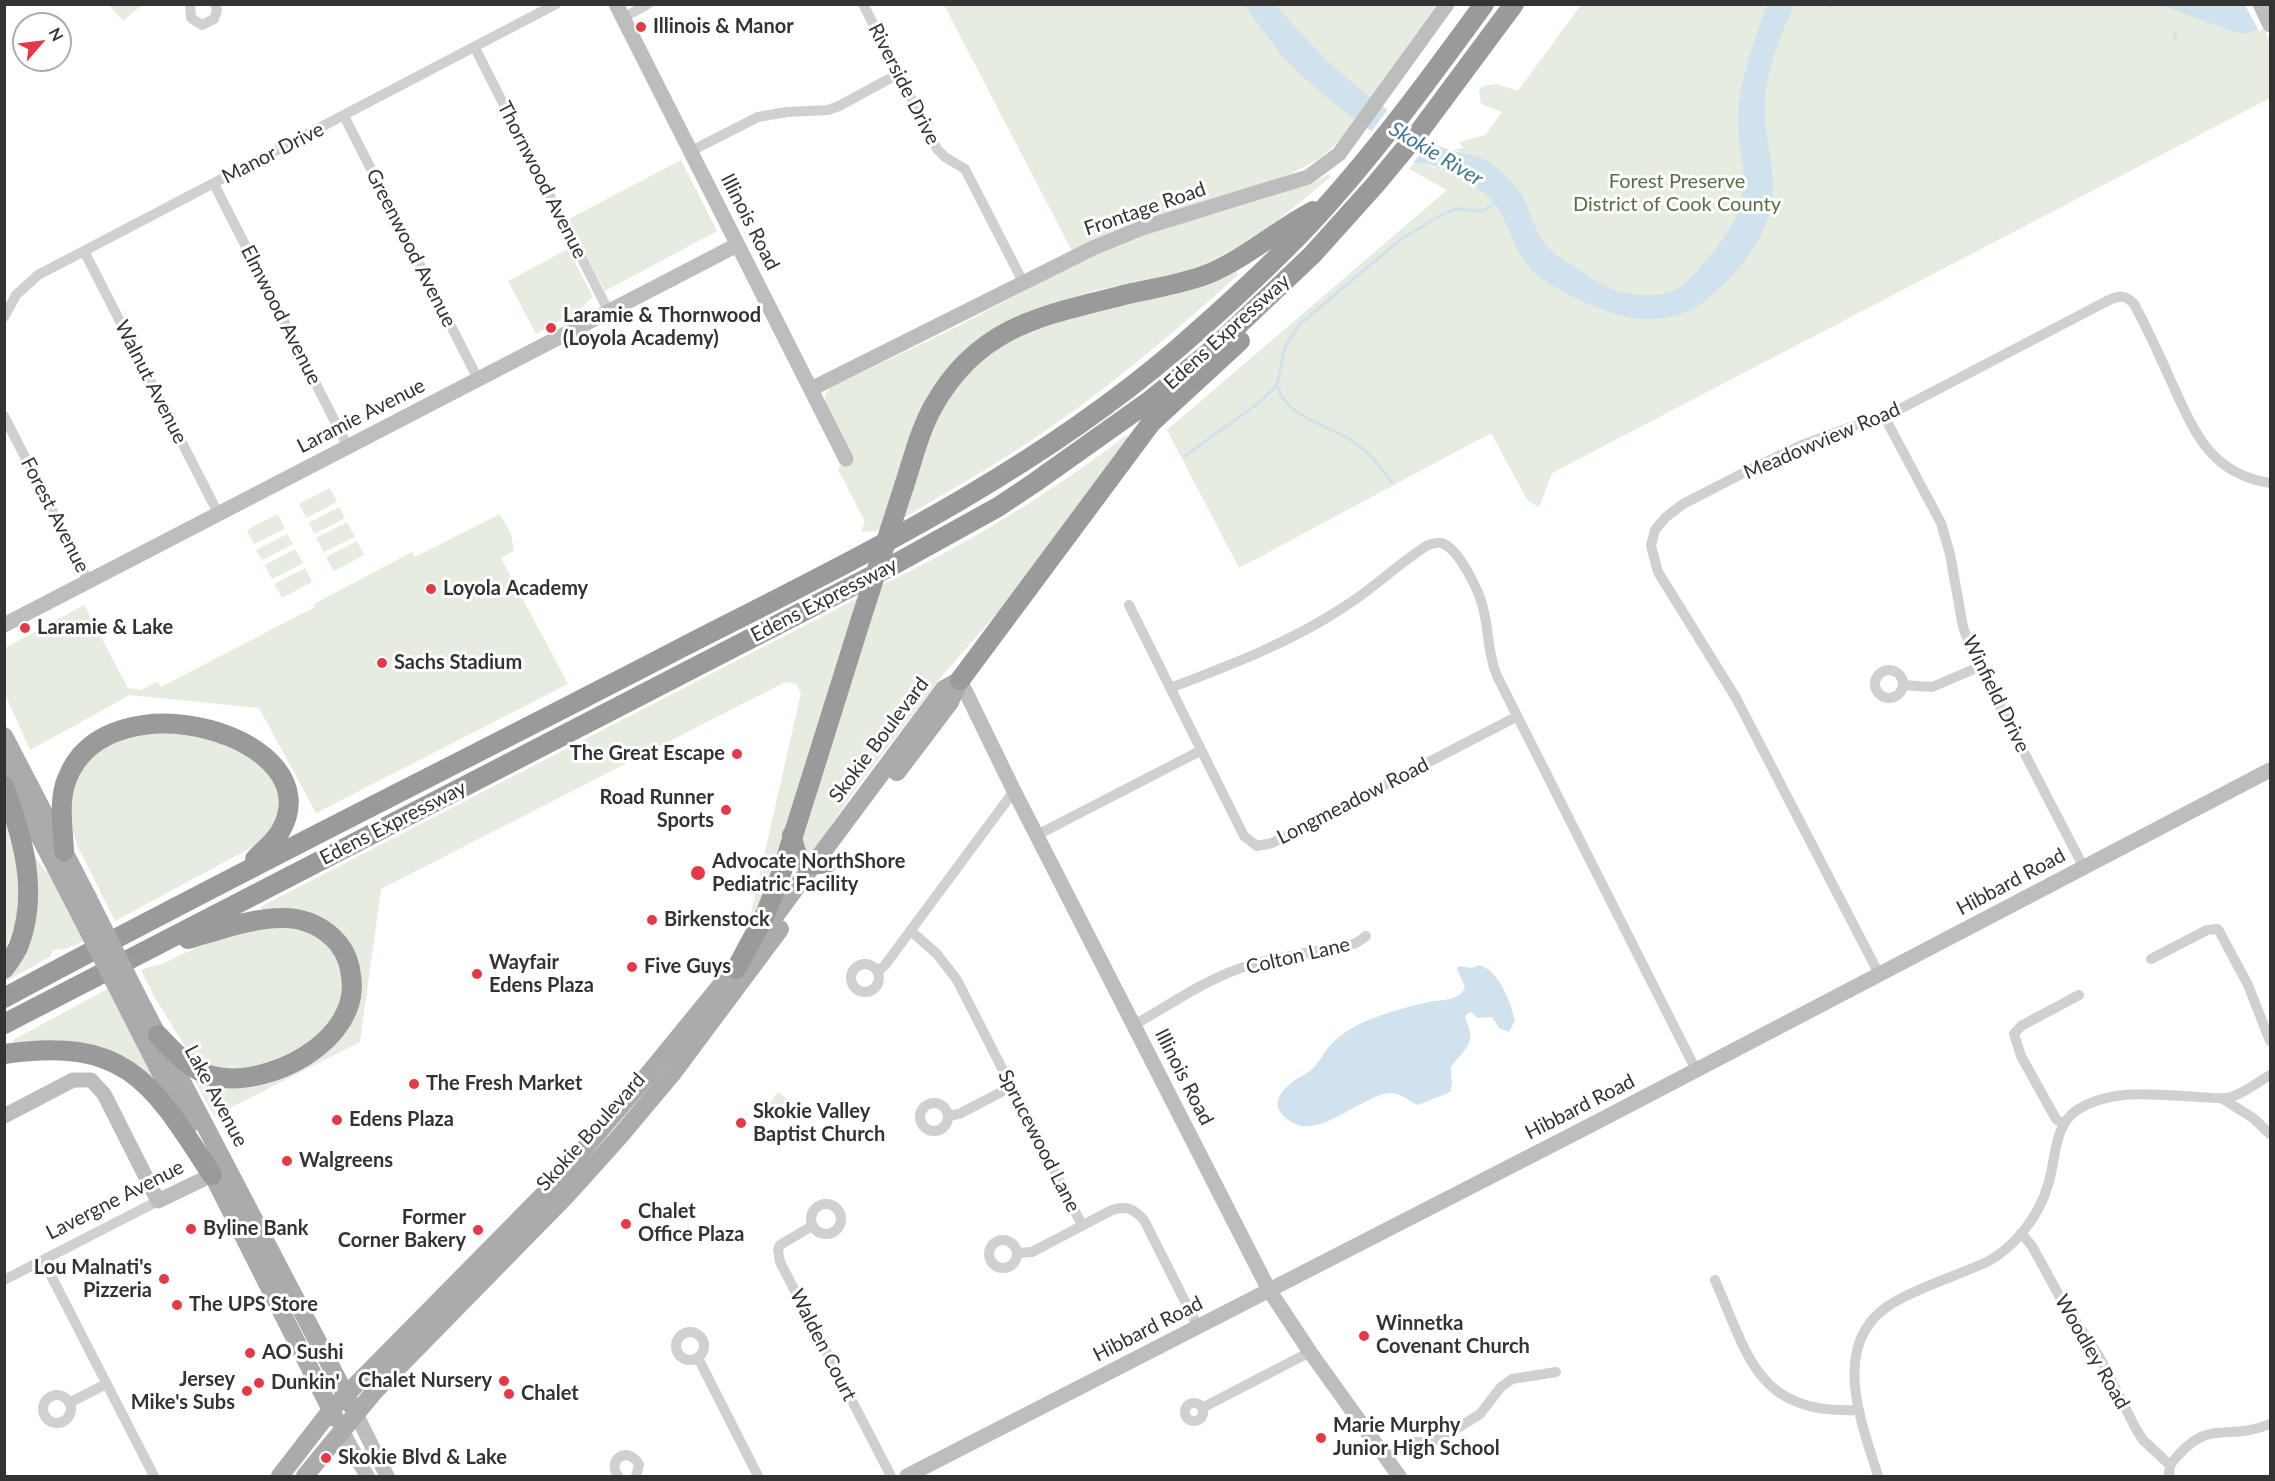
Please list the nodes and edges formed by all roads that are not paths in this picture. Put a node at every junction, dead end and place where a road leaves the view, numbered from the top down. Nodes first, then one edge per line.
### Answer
1 (190, 4) edge
2 (556, 4) edge
3 (648, 4) edge
4 (863, 4) edge
5 (1484, 4) edge
6 (1514, 4) edge
7 (2260, 4) edge
8 (216, 5) edge
9 (1444, 9) edge
10 (619, 11) edge
11 (2271, 24) edge
12 (475, 48) junction
13 (898, 74) junction
14 (344, 116) junction
15 (691, 151) junction
16 (214, 184) junction
17 (1328, 202) junction
18 (737, 245) junction
19 (84, 250) junction
20 (1312, 255) junction
21 (1023, 282) junction
22 (609, 312) junction
23 (4, 317) edge
24 (478, 379) junction
25 (812, 389) junction
26 (4, 416) edge
27 (1884, 416) junction
28 (348, 447) junction
29 (846, 459) dead end
30 (2271, 483) edge
31 (218, 513) junction
32 (90, 582) junction
33 (1129, 605) dead end
34 (4, 625) edge
35 (1979, 667) junction
36 (960, 680) junction
37 (1903, 685) dead end
38 (1170, 688) junction
39 (1516, 717) junction
40 (4, 736) edge
41 (1200, 751) junction
42 (4, 768) edge
43 (2271, 770) edge
44 (4, 786) edge
45 (1014, 791) junction
46 (792, 835) junction
47 (1036, 835) junction
48 (64, 851) junction
49 (821, 864) junction
50 (2084, 868) junction
51 (242, 872) junction
52 (81, 902) junction
53 (911, 931) junction
54 (1366, 936) dead end
55 (145, 951) junction
56 (2151, 959) dead end
57 (4, 969) edge
58 (736, 969) junction
59 (878, 971) dead end
60 (1879, 974) junction
61 (2079, 995) dead end
62 (4, 998) edge
63 (136, 1010) junction
64 (4, 1024) edge
65 (1134, 1025) junction
66 (158, 1035) junction
67 (2271, 1041) edge
68 (4, 1054) edge
69 (1696, 1070) junction
70 (2271, 1075) edge
71 (1011, 1087) junction
72 (2223, 1098) junction
73 (4, 1116) edge
74 (948, 1116) dead end
75 (2064, 1125) junction
76 (2271, 1134) edge
77 (212, 1175) junction
78 (158, 1201) junction
79 (1082, 1225) junction
80 (812, 1226) dead end
81 (2021, 1233) junction
82 (1018, 1253) dead end
83 (43, 1260) junction
84 (4, 1280) edge
85 (1715, 1280) dead end
86 (1269, 1290) junction
87 (1198, 1327) junction
88 (1310, 1352) junction
89 (698, 1358) dead end
90 (1556, 1372) dead end
91 (106, 1384) junction
92 (346, 1396) junction
93 (69, 1402) dead end
94 (1202, 1408) dead end
95 (331, 1410) junction
96 (1858, 1410) junction
97 (356, 1414) junction
98 (2271, 1424) edge
99 (342, 1431) junction
100 (1386, 1458) junction
101 (2170, 1471) edge
102 (154, 1476) edge
103 (280, 1476) edge
104 (305, 1476) edge
105 (368, 1476) edge
106 (387, 1476) edge
107 (618, 1476) edge
108 (636, 1476) edge
109 (758, 1476) edge
110 (891, 1476) edge
111 (907, 1476) edge
112 (1399, 1476) edge
113 (1878, 1476) edge

1 - 8 street
2 - 12 street, Manor Drive
3 - 10 street
4 - 13 street, Riverside Drive
5 - 17 highway, Edens Expressway
6 - 20 highway, Edens Expressway
7 - 11 street
9 - 21 street, Frontage Road
10 - 15 street, Illinois Road
12 - 14 street, Manor Drive
12 - 22 street, Thornwood Avenue
13 - 15 street
13 - 21 street, Riverside Drive
14 - 16 street, Manor Drive
14 - 24 street, Greenwood Avenue
15 - 18 street, Illinois Road
16 - 19 street, Manor Drive
16 - 28 street, Elmwood Avenue
17 - 46 highway, bridge
17 - 51 highway, Edens Expressway
18 - 22 street, Laramie Avenue
18 - 25 street, Illinois Road
19 - 23 street, Manor Drive
19 - 31 street, Walnut Avenue
20 - 36 highway
20 - 55 highway, Edens Expressway
21 - 25 street, Frontage Road
22 - 24 street, Laramie Avenue
24 - 28 street, Laramie Avenue
25 - 29 street, Illinois Road
26 - 32 street, Forest Avenue
27 - 30 street, Meadowview Road
27 - 35 street, Winfield Drive
27 - 60 street, Meadowview Road
28 - 31 street, Laramie Avenue
31 - 32 street, Laramie Avenue
32 - 34 street, Laramie Avenue
33 - 38 street, Longmeadow Road
35 - 37 street
35 - 50 street, Winfield Drive
36 - 45 street, Illinois Road
36 - 49 main road, Skokie Boulevard
38 - 39 street
38 - 41 street, Longmeadow Road
39 - 41 street, Longmeadow Road
39 - 69 street
40 - 48 main road, Lake Avenue
41 - 47 street
42 - 52 main road, Lake Avenue
43 - 50 street, Hibbard Road
44 - 57 highway
45 - 47 street, Illinois Road
45 - 53 street
46 - 49 highway
46 - 58 highway
47 - 65 street, Illinois Road
48 - 51 highway
48 - 52 main road, Lake Avenue
49 - 58 main road, Skokie Boulevard
49 - 97 main road, Skokie Boulevard
50 - 60 street, Hibbard Road
51 - 62 highway, Edens Expressway
52 - 63 main road, Lake Avenue, bridge
53 - 59 street
53 - 71 street, Sprucewood Lane
54 - 65 street, Colton Lane
55 - 64 highway, Edens Expressway
55 - 66 highway
56 - 67 street
58 - 92 main road, Skokie Boulevard
60 - 69 street, Hibbard Road
61 - 75 street
63 - 66 main road, Lake Avenue
63 - 77 main road, Lake Avenue
65 - 86 street, Illinois Road
66 - 92 main road, Lake Avenue
68 - 77 highway
69 - 86 street, Hibbard Road
70 - 72 street
71 - 74 street
71 - 79 street, Sprucewood Lane
72 - 75 street
72 - 76 street
73 - 78 street
75 - 81 street
77 - 78 street, Lavergne Avenue
77 - 95 main road, Lake Avenue
78 - 83 street, Lavergne Avenue
79 - 82 street
79 - 87 street, Sprucewood Lane
80 - 110 street, Walden Court
81 - 96 street
81 - 101 street, Woodley Road
83 - 84 street, Lavergne Avenue
83 - 91 street
85 - 96 street
86 - 87 street, Hibbard Road
86 - 88 street, Illinois Road
87 - 111 street, Hibbard Road
88 - 94 street
88 - 100 street, Illinois Road
89 - 109 street
90 - 100 street
91 - 93 street
91 - 102 street
92 - 95 main road, Skokie Boulevard
92 - 97 main road, Lake Avenue
95 - 99 main road, Lake Avenue
95 - 103 main road, Skokie Boulevard
96 - 113 street
97 - 99 main road, Skokie Boulevard
97 - 106 street, Lake Avenue
98 - 101 street, Woodley Road
99 - 104 main road, Skokie Boulevard
99 - 105 street, Lake Avenue
100 - 112 street, Illinois Road
107 - 108 street

